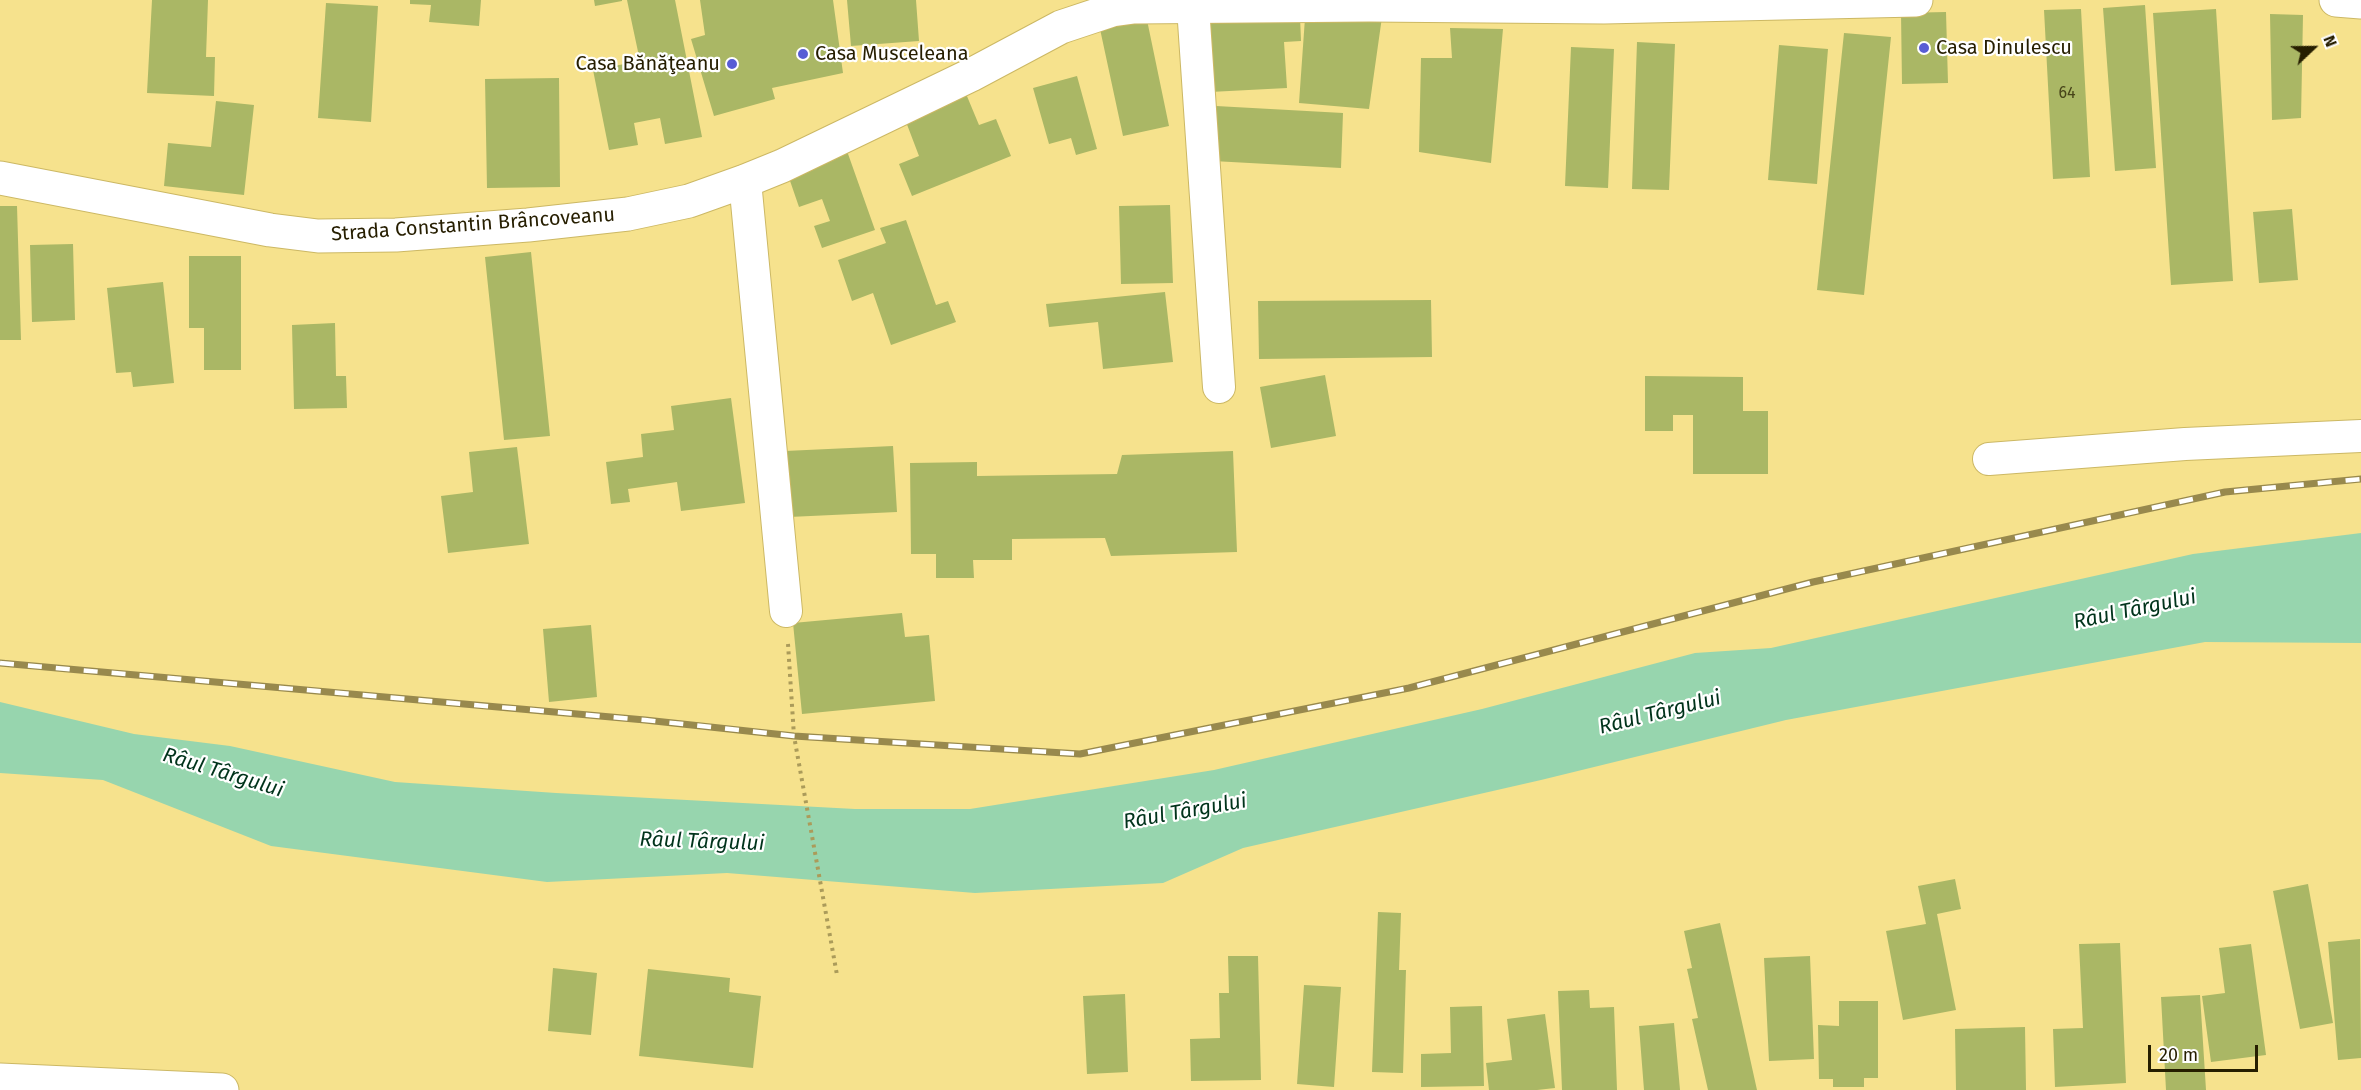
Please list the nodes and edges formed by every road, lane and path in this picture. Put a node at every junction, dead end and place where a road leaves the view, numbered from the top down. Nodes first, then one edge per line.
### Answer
1 (1916, 0) edge
2 (2336, 0) edge
3 (2361, 2) edge
4 (1193, 7) junction
5 (0, 178) edge
6 (745, 181) junction
7 (1219, 387) dead end
8 (2361, 436) edge
9 (1989, 459) dead end
10 (786, 611) joint
11 (837, 975) dead end
12 (0, 1080) edge
13 (222, 1090) edge

1 - 4 main road, Strada Constantin Brâncoveanu
2 - 3 main road
4 - 6 main road, Strada Constantin Brâncoveanu
4 - 7 street
5 - 6 main road, Strada Constantin Brâncoveanu
6 - 10 street
8 - 9 street
10 - 11 path
12 - 13 main road

